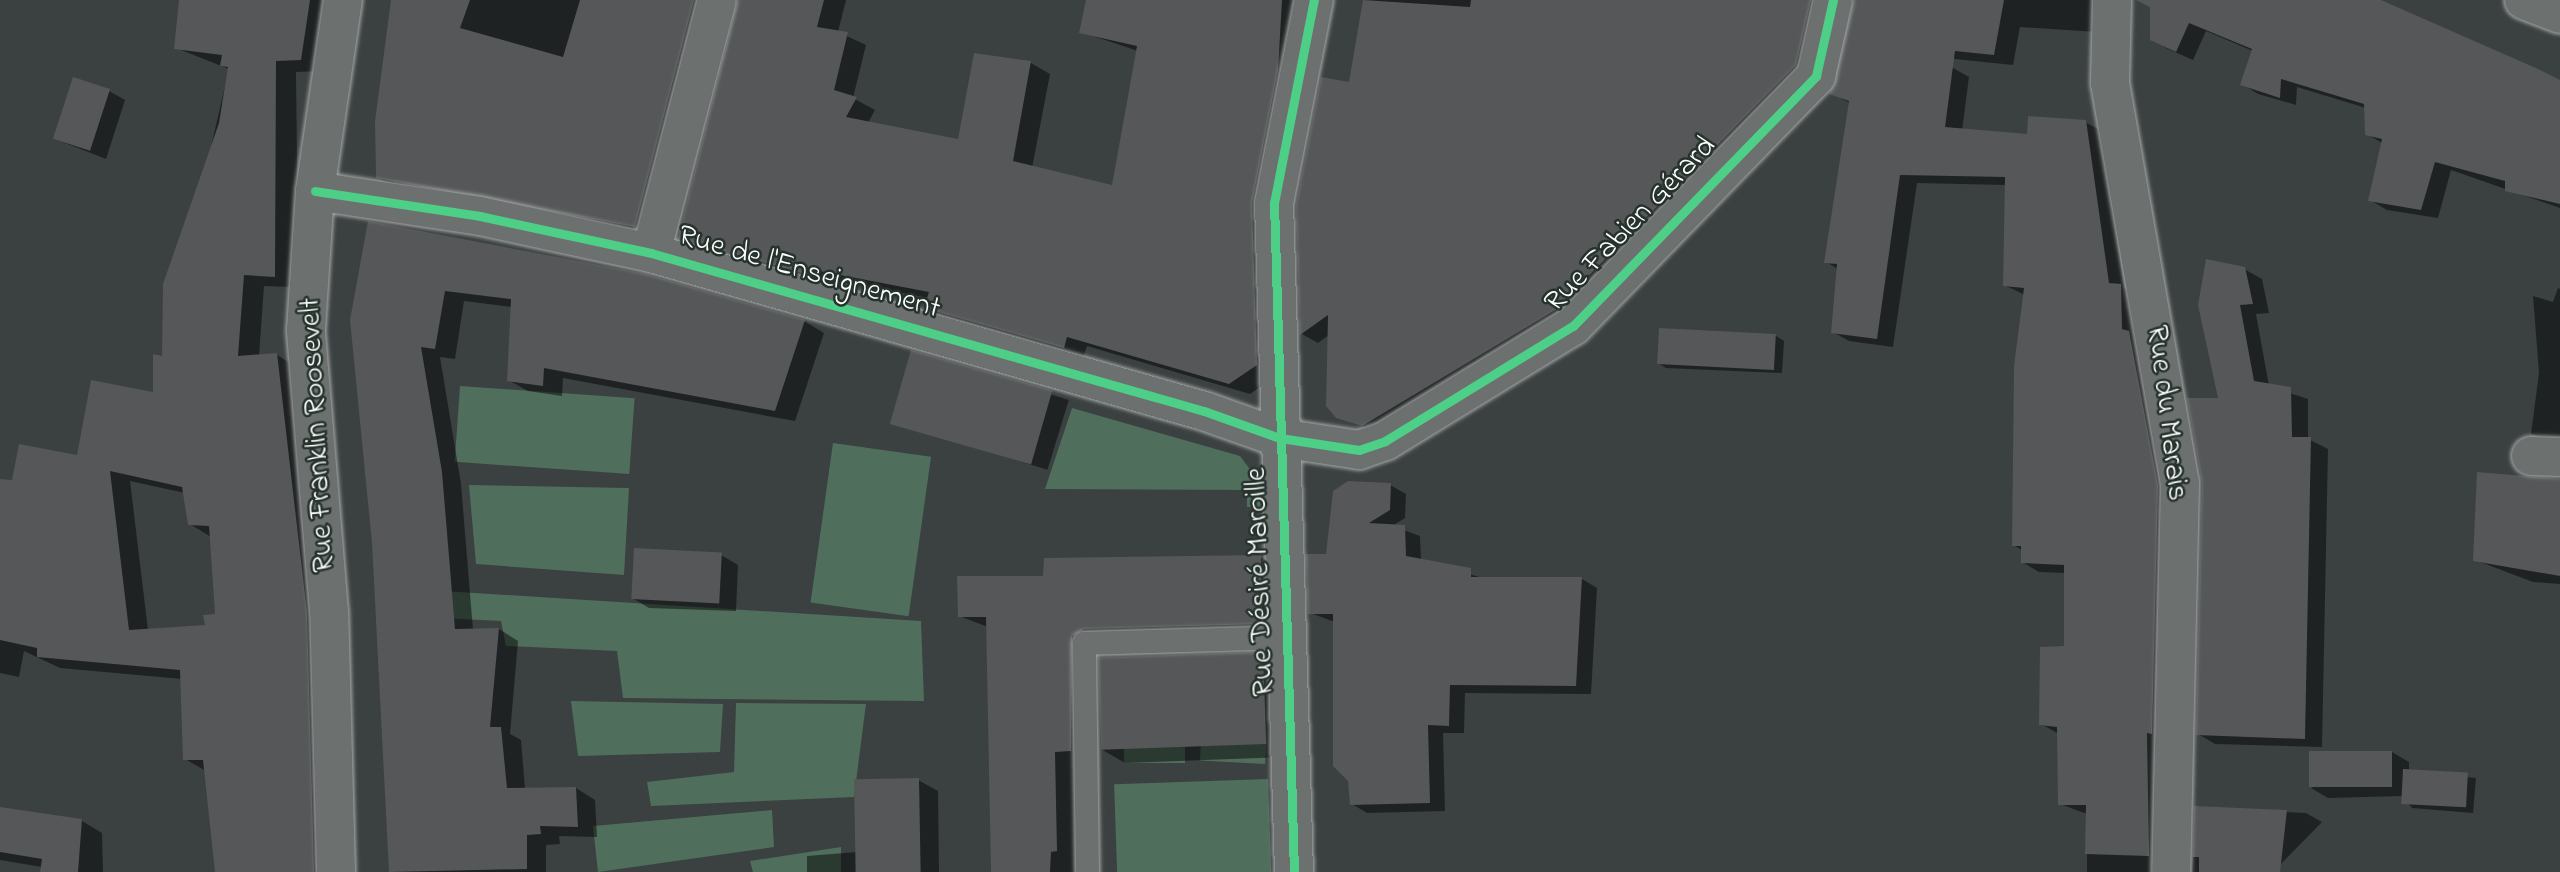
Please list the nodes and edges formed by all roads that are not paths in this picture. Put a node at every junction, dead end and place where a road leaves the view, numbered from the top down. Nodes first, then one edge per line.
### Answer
1 (343, 0) edge
2 (717, 0) edge
3 (1314, 0) edge
4 (1833, 0) edge
5 (2112, 0) edge
6 (2525, 0) edge
7 (2560, 14) edge
8 (315, 191) junction
9 (651, 253) junction
10 (1280, 439) junction
11 (1287, 637) junction
12 (336, 872) edge
13 (1087, 872) edge
14 (1294, 872) edge
15 (2171, 872) edge

1 - 8 street, Rue Franklin Roosevelt
2 - 9 street
3 - 10 street, Rue Désiré Maroille
4 - 10 street, Rue Fabien Gérard
5 - 15 street, Rue du Marais
6 - 7 street
8 - 9 street, Rue de l'Enseignement
8 - 12 street, Rue Franklin Roosevelt
9 - 10 street, Rue de l'Enseignement
10 - 11 street, Rue Désiré Maroille
11 - 13 lane
11 - 14 street, Rue Désiré Maroille

